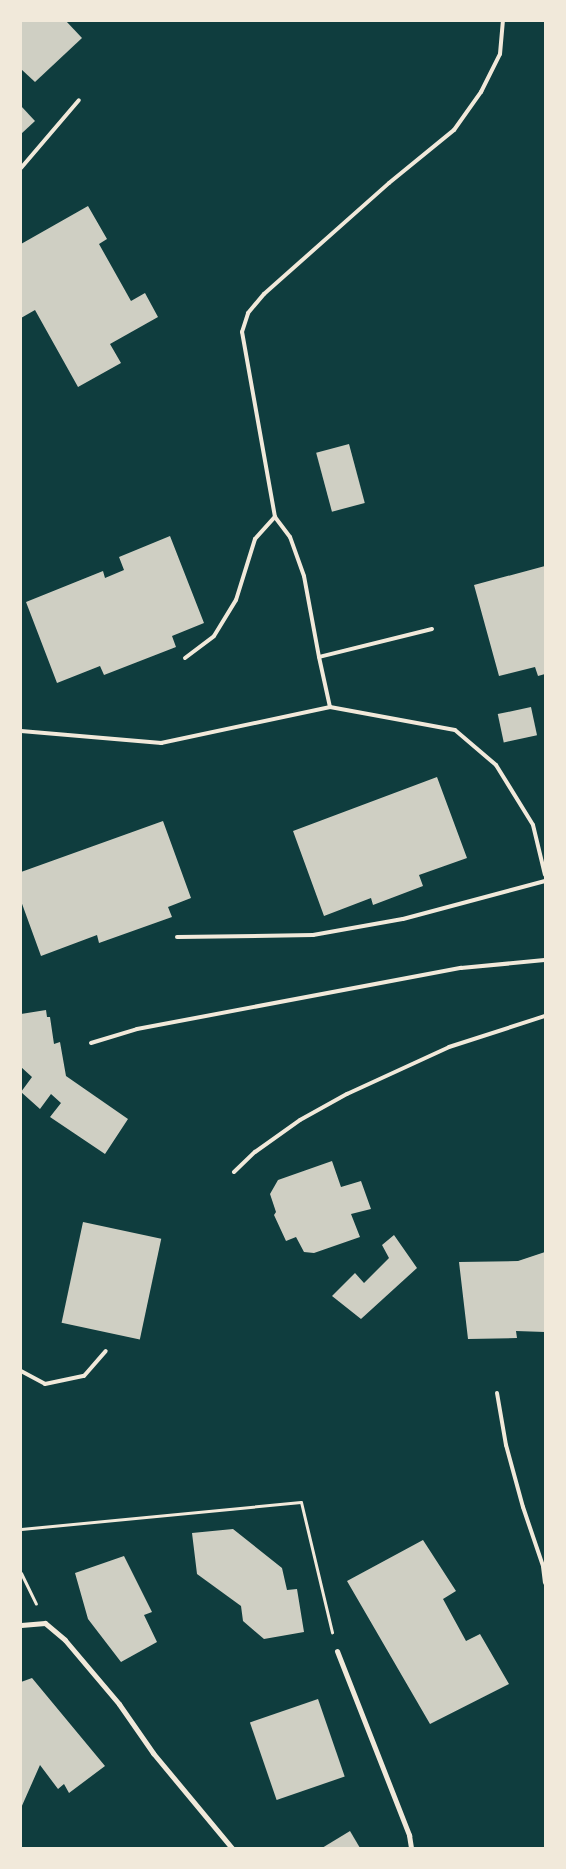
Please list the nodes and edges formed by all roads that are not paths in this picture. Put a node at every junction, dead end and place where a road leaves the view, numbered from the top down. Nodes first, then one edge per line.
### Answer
1 (503, 21) edge
2 (79, 100) dead end
3 (21, 168) edge
4 (275, 517) junction
5 (432, 629) dead end
6 (319, 657) junction
7 (185, 658) dead end
8 (330, 707) junction
9 (21, 731) edge
10 (545, 875) edge
11 (545, 881) edge
12 (177, 937) dead end
13 (545, 960) edge
14 (545, 1016) edge
15 (91, 1043) dead end
16 (234, 1172) dead end
17 (106, 1351) dead end
18 (21, 1371) edge
19 (497, 1393) dead end
20 (543, 1566) joint
21 (545, 1582) edge
22 (21, 1625) edge
23 (337, 1651) road end
24 (232, 1848) edge
25 (411, 1848) edge

1 - 4 lane
2 - 3 lane
4 - 6 lane
4 - 7 lane
5 - 6 lane
6 - 8 lane
8 - 9 lane
8 - 10 lane
11 - 12 lane
13 - 15 lane
14 - 16 lane
17 - 18 lane
19 - 20 lane
20 - 21 street
22 - 24 street
23 - 25 street

